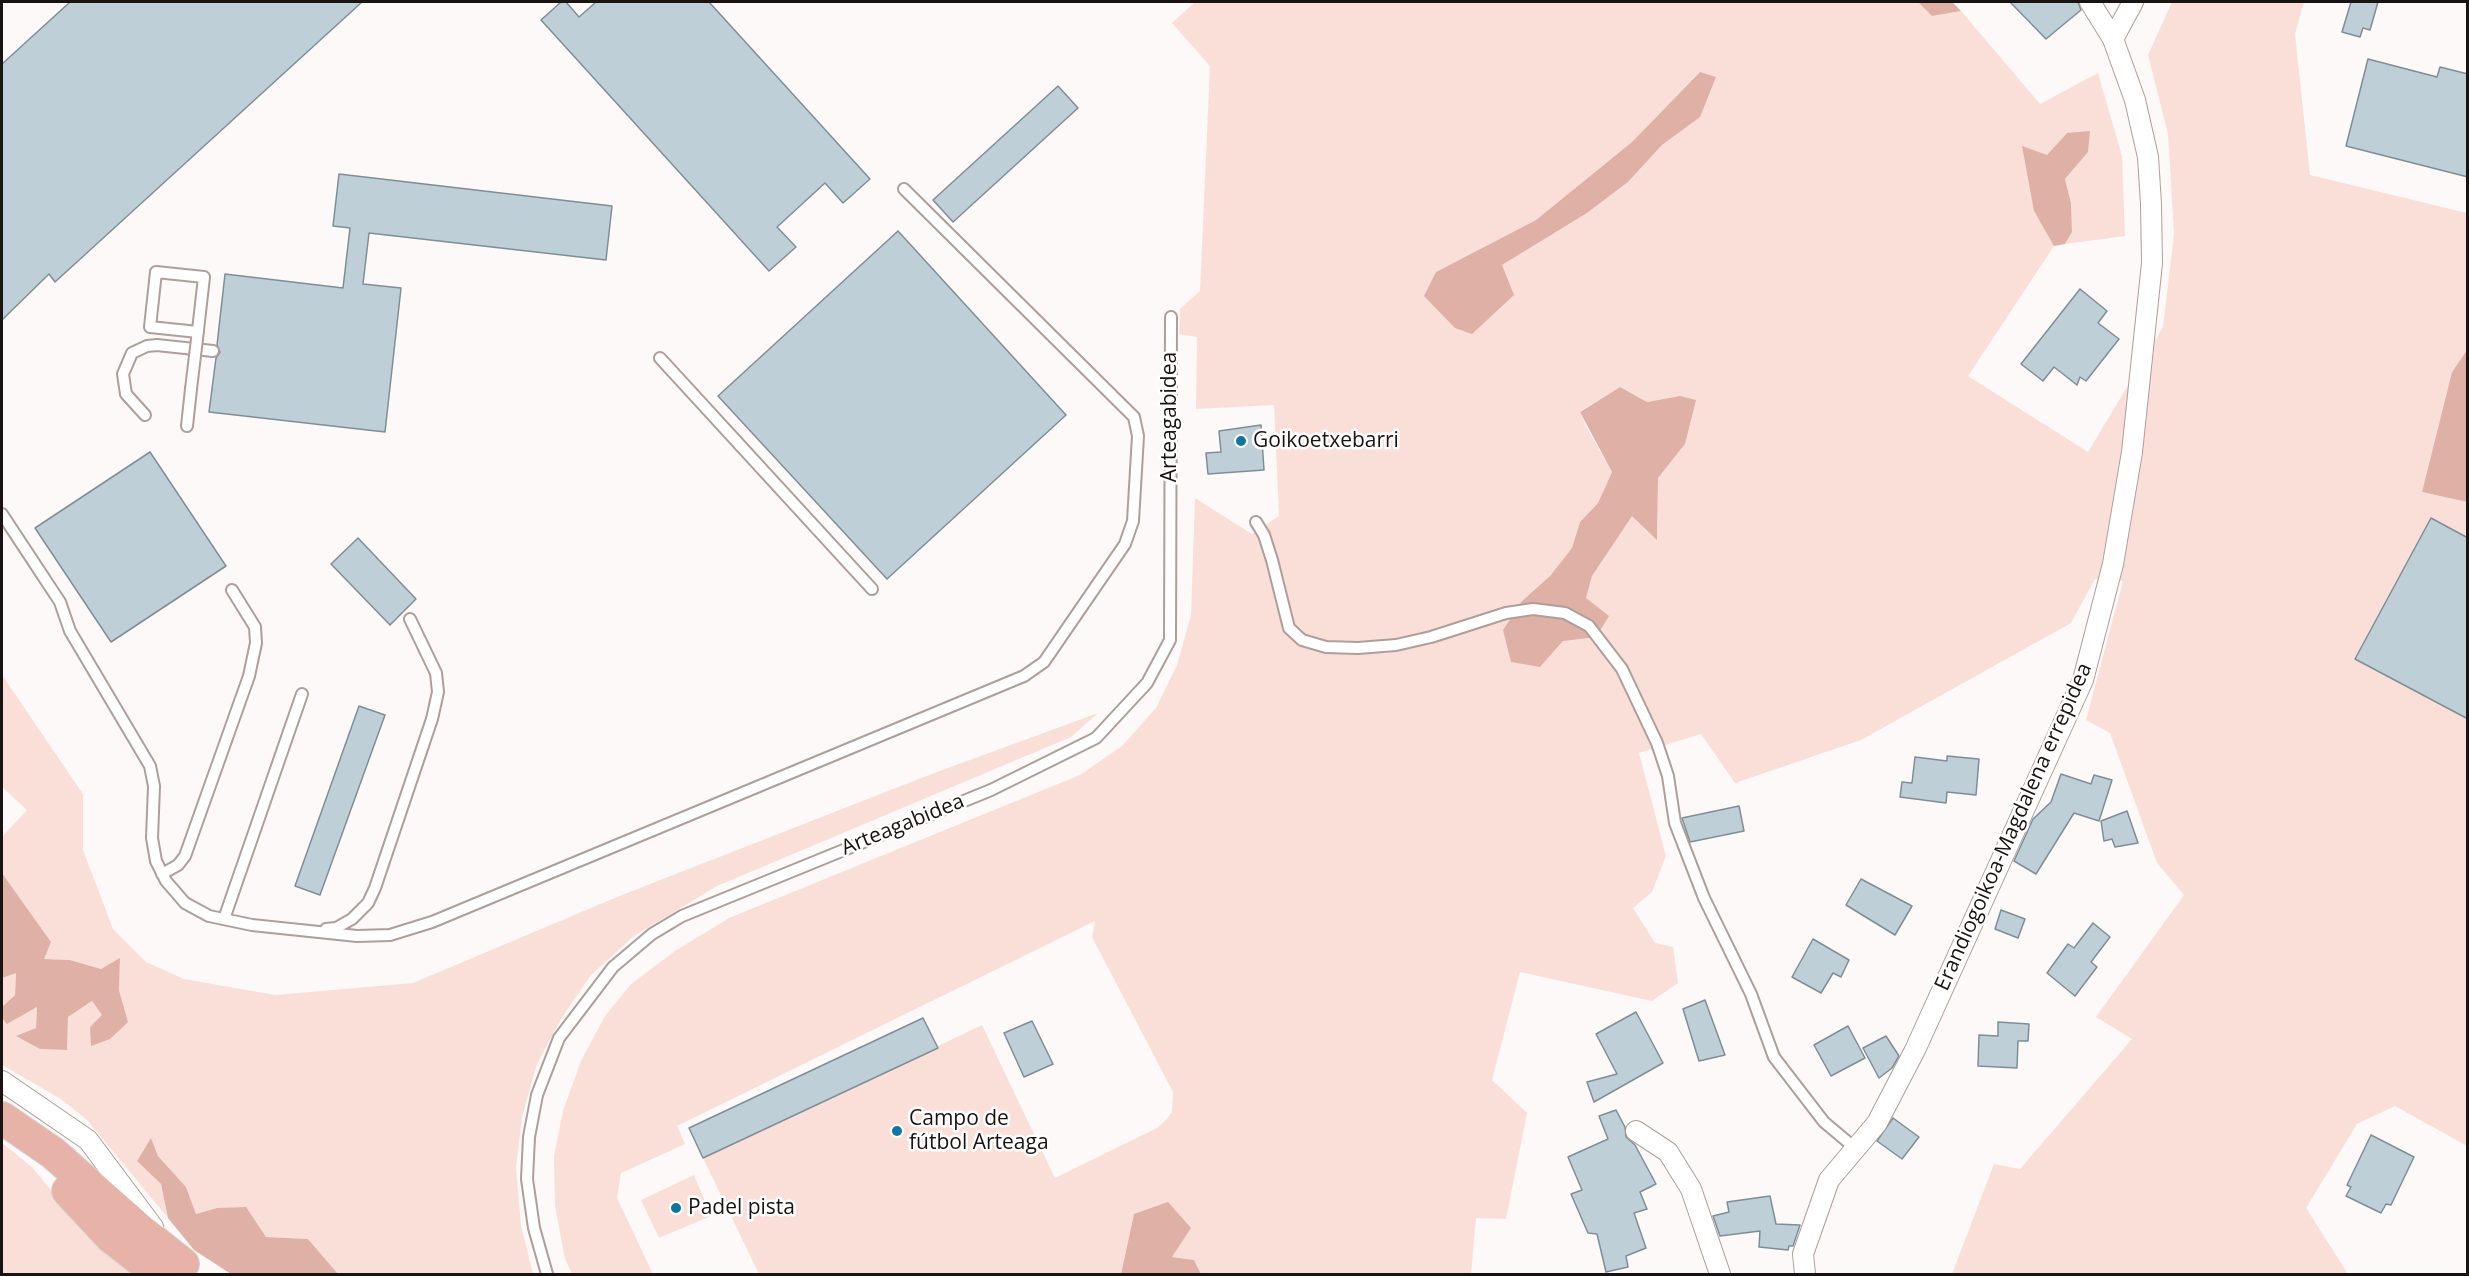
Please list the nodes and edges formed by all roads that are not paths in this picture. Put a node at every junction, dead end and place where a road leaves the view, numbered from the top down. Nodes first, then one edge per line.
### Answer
1 (2090, 2) edge
2 (2133, 2) edge
3 (2114, 39) junction
4 (904, 189) dead end
5 (1171, 317) dead end
6 (197, 336) junction
7 (213, 351) dead end
8 (660, 358) dead end
9 (145, 415) dead end
10 (188, 426) dead end
11 (2, 514) edge
12 (1256, 522) dead end
13 (873, 589) dead end
14 (232, 590) dead end
15 (410, 619) dead end
16 (302, 694) dead end
17 (162, 874) junction
18 (224, 919) junction
19 (308, 931) junction
20 (2, 1081) edge
21 (2, 1118) edge
22 (69, 1129) junction
23 (2, 1130) edge
24 (1636, 1131) dead end
25 (1855, 1149) junction
26 (112, 1206) junction
27 (174, 1270) edge
28 (547, 1275) edge
29 (1720, 1275) edge
30 (1805, 1275) edge

1 - 3 street, Erandiogoikoa-Magdalena errepidea
2 - 3 street
3 - 25 street, Erandiogoikoa-Magdalena errepidea
4 - 19 lane
5 - 28 lane, Arteagabidea
6 - 6 lane
6 - 10 lane, bridge
7 - 9 lane
8 - 13 lane
11 - 17 lane
12 - 25 lane
14 - 17 lane
15 - 19 lane
16 - 18 lane
17 - 18 lane
18 - 19 lane
20 - 22 street
21 - 26 main road
22 - 26 street
22 - 27 street
23 - 27 main road
24 - 29 street
25 - 30 street, Erandiogoikoa-Magdalena errepidea
26 - 27 main road

